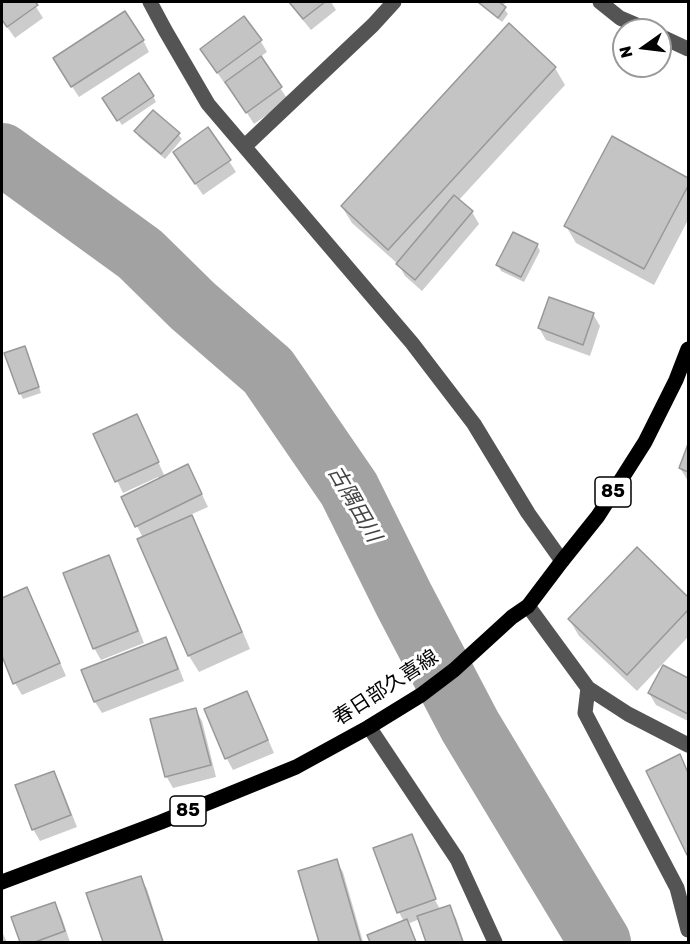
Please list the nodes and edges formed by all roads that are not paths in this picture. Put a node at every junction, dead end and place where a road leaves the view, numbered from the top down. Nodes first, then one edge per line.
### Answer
1 (150, 2) edge
2 (394, 2) edge
3 (600, 2) edge
4 (620, 18) edge
5 (672, 41) edge
6 (688, 48) edge
7 (244, 146) junction
8 (688, 349) edge
9 (562, 561) junction
10 (528, 606) junction
11 (588, 688) junction
12 (369, 727) junction
13 (688, 745) edge
14 (2, 882) edge
15 (688, 930) edge
16 (495, 942) edge

1 - 7 street
2 - 7 street
3 - 4 street
5 - 6 street
7 - 9 street
8 - 9 main road, 春日部久喜線 / 85
9 - 10 main road, 春日部久喜線 / 85
10 - 11 street
10 - 12 main road, 春日部久喜線 / 85
11 - 13 street
11 - 15 street
12 - 14 main road, 春日部久喜線 / 85
12 - 16 street

